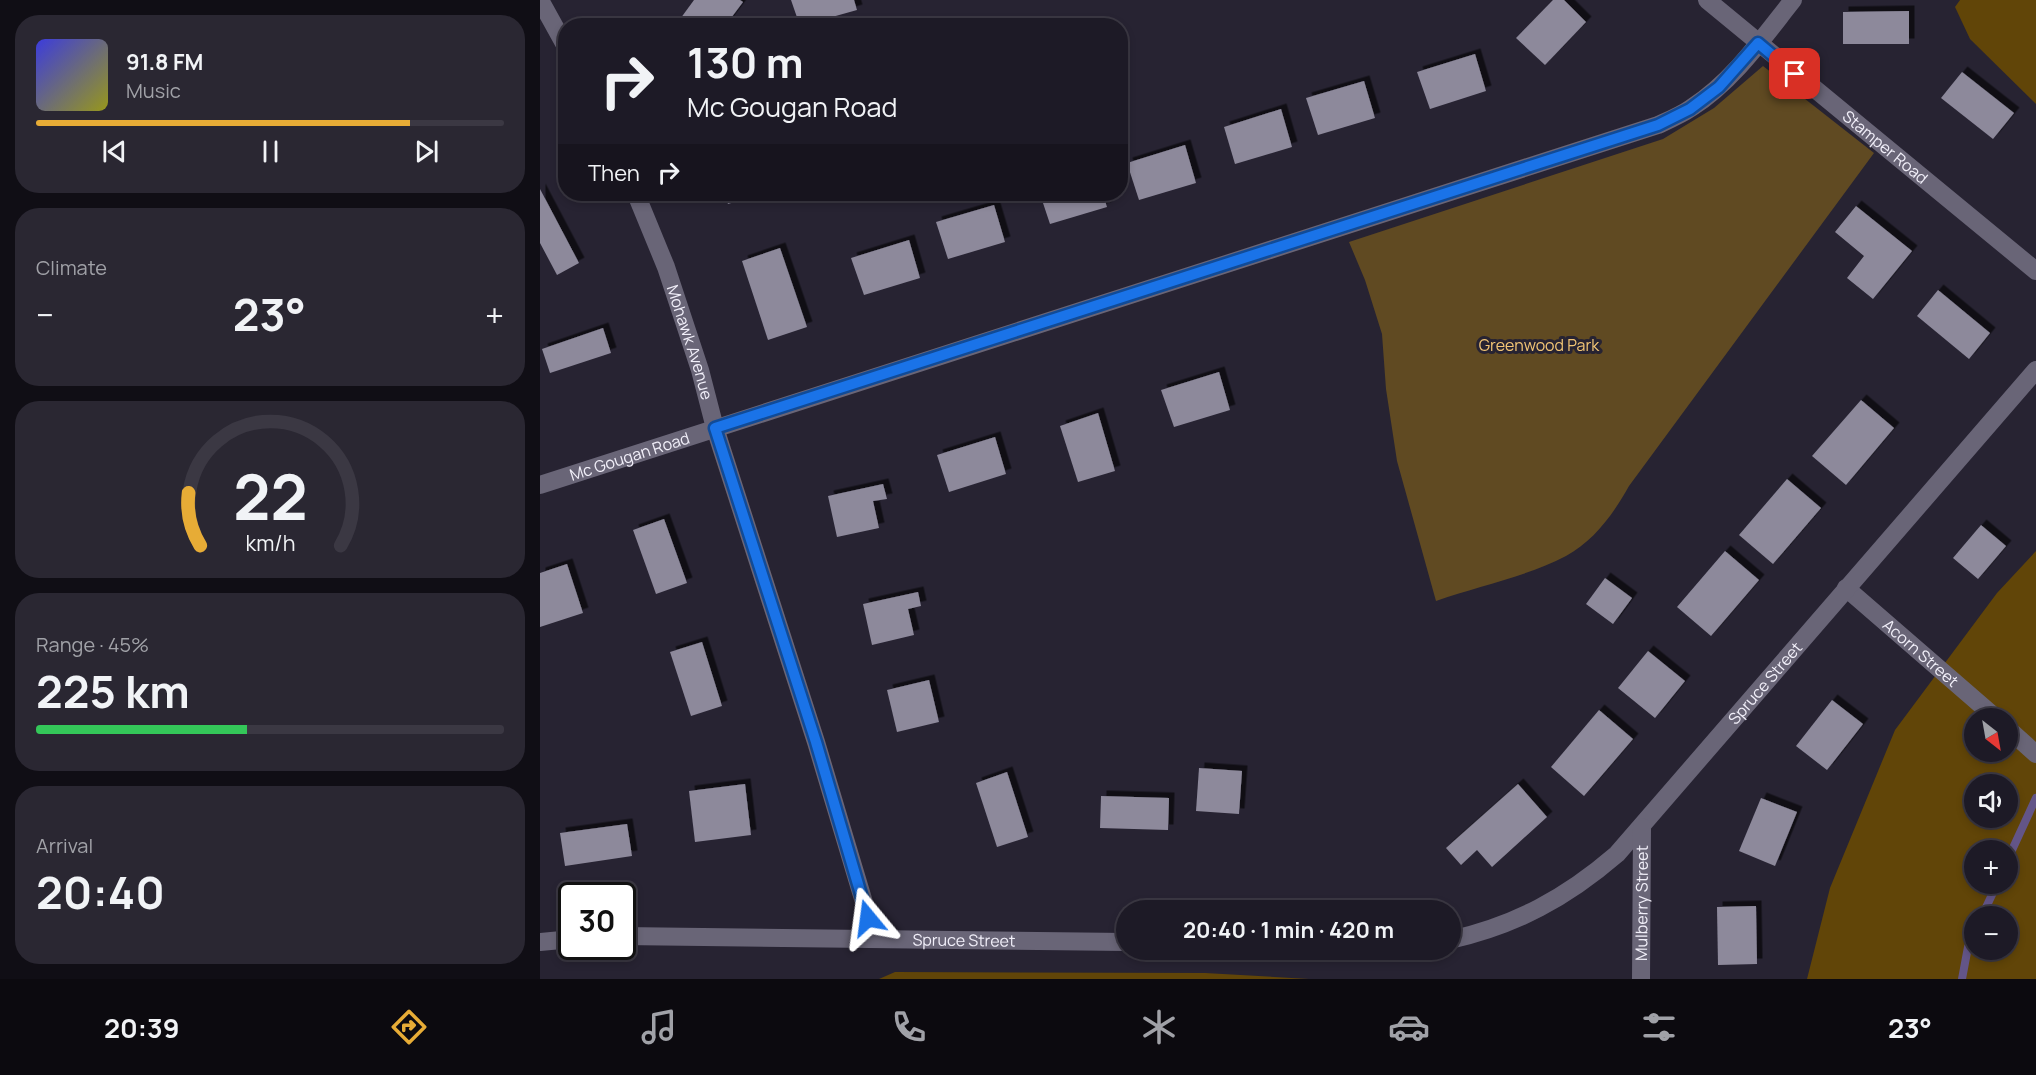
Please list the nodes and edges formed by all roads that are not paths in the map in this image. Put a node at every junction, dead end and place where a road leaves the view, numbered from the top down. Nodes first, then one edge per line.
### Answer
1 (540, 0) edge
2 (1707, 0) edge
3 (1793, 0) edge
4 (558, 33) edge
5 (1758, 43) junction
6 (639, 201) edge
7 (2036, 271) edge
8 (2036, 370) edge
9 (715, 428) junction
10 (540, 485) edge
11 (1846, 588) junction
12 (1984, 708) edge
13 (2018, 738) edge
14 (2036, 754) edge
15 (1642, 827) junction
16 (636, 936) edge
17 (1461, 938) edge
18 (875, 939) junction
19 (558, 940) edge
20 (540, 942) edge
21 (1116, 942) edge
22 (1641, 979) edge

1 - 4 street
2 - 5 street, Stamper Road
3 - 5 street, Mc Gougan Road
5 - 7 street, Stamper Road
5 - 9 street, Mc Gougan Road
6 - 9 street, Mohawk Avenue
8 - 11 street, Spruce Street
9 - 10 street, Mc Gougan Road
9 - 18 street, Mohawk Avenue
11 - 12 street, Acorn Street
11 - 15 street, Spruce Street
13 - 14 street
15 - 17 street, Spruce Street
15 - 22 street, Mulberry Street
16 - 18 street, Spruce Street
18 - 21 street, Spruce Street
19 - 20 street

